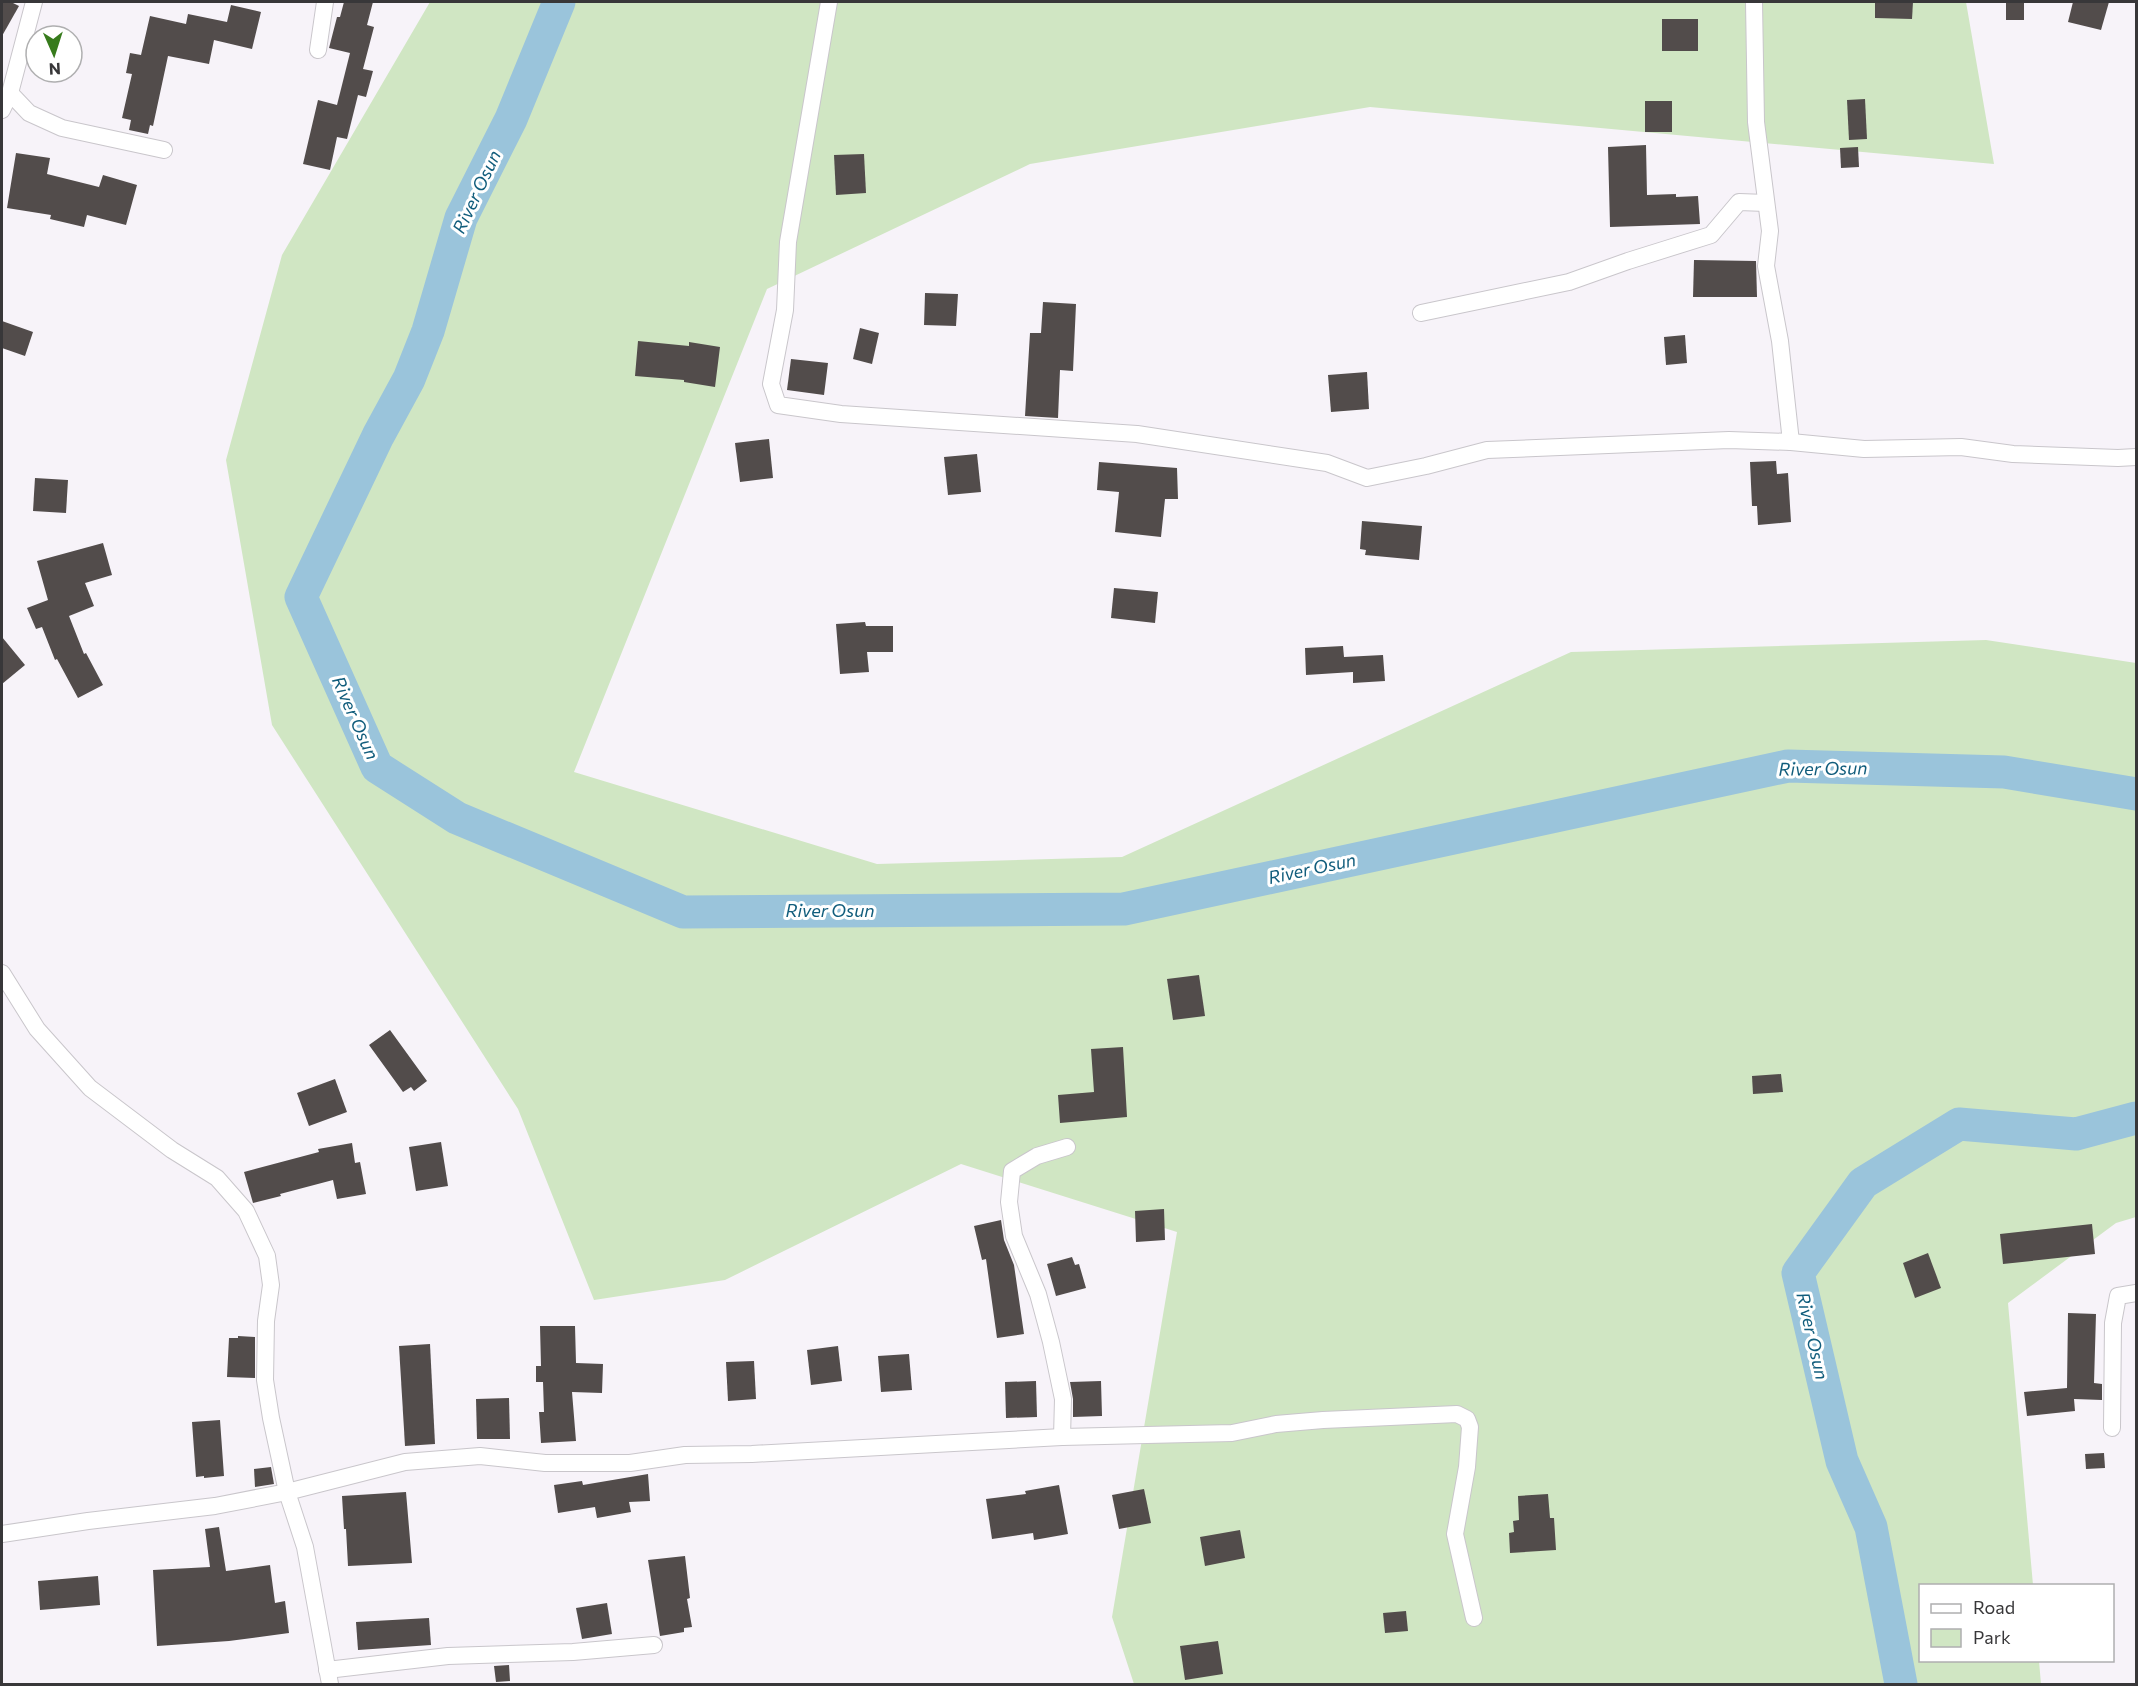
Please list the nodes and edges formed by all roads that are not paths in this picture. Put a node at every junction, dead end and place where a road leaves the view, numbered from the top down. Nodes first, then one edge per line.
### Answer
1 (34, 2) edge
2 (325, 2) edge
3 (829, 2) edge
4 (1754, 2) edge
5 (318, 50) dead end
6 (10, 93) junction
7 (2, 110) edge
8 (164, 150) dead end
9 (1766, 203) junction
10 (1421, 313) dead end
11 (1791, 442) junction
12 (2136, 457) edge
13 (2, 973) edge
14 (1067, 1147) dead end
15 (2136, 1293) edge
16 (2112, 1428) dead end
17 (1062, 1437) junction
18 (287, 1492) junction
19 (2, 1534) edge
20 (1474, 1618) dead end
21 (654, 1645) dead end
22 (329, 1677) edge

1 - 6 street
2 - 5 street
3 - 11 street
4 - 9 street
6 - 7 street
6 - 8 street
9 - 10 street
9 - 11 street
11 - 12 street
13 - 18 street
14 - 17 street
15 - 16 street
17 - 18 street
17 - 20 street
18 - 19 street
18 - 22 street
21 - 22 street

